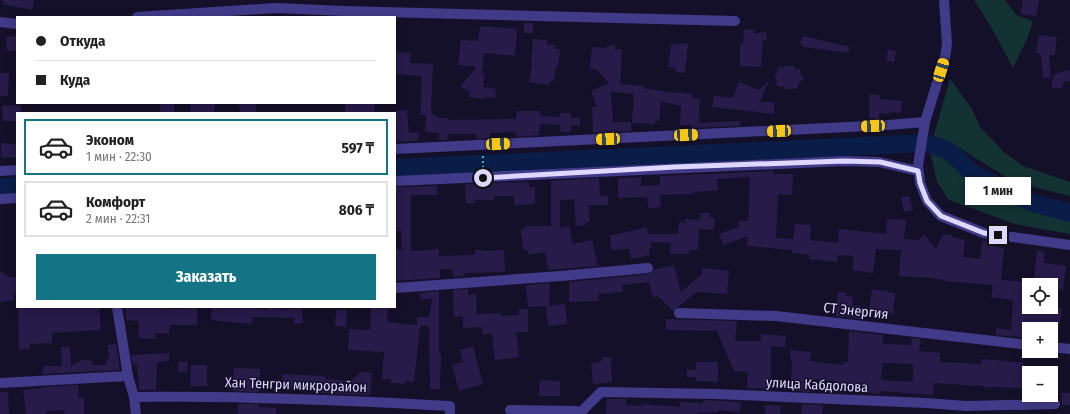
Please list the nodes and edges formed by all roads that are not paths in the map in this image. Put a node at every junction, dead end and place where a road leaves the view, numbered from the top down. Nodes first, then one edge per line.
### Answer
1 (944, 0) edge
2 (152, 16) edge
3 (735, 21) dead end
4 (0, 22) edge
5 (16, 24) edge
6 (926, 122) junction
7 (396, 149) edge
8 (16, 170) edge
9 (0, 171) edge
10 (918, 171) junction
11 (396, 180) edge
12 (16, 198) edge
13 (0, 199) edge
14 (1070, 245) edge
15 (648, 268) dead end
16 (396, 288) edge
17 (117, 308) edge
18 (679, 313) dead end
19 (1022, 344) edge
20 (1058, 348) edge
21 (1070, 350) edge
22 (128, 376) junction
23 (0, 383) edge
24 (134, 397) junction
25 (1055, 404) dead end
26 (510, 410) dead end
27 (966, 410) edge
28 (136, 414) edge
29 (450, 414) edge
30 (578, 414) edge

1 - 6 street
2 - 3 street
4 - 5 street
6 - 7 street
6 - 10 street
8 - 9 street
10 - 11 street
10 - 14 street
12 - 13 street
15 - 16 street
17 - 22 street
18 - 19 street, СТ Энергия
20 - 21 street
22 - 23 street
22 - 24 street
24 - 28 street
24 - 29 street, Хан Тенгри микрорайон
25 - 27 street, улица Кабдолова
26 - 30 street
27 - 30 street, улица Кабдолова

